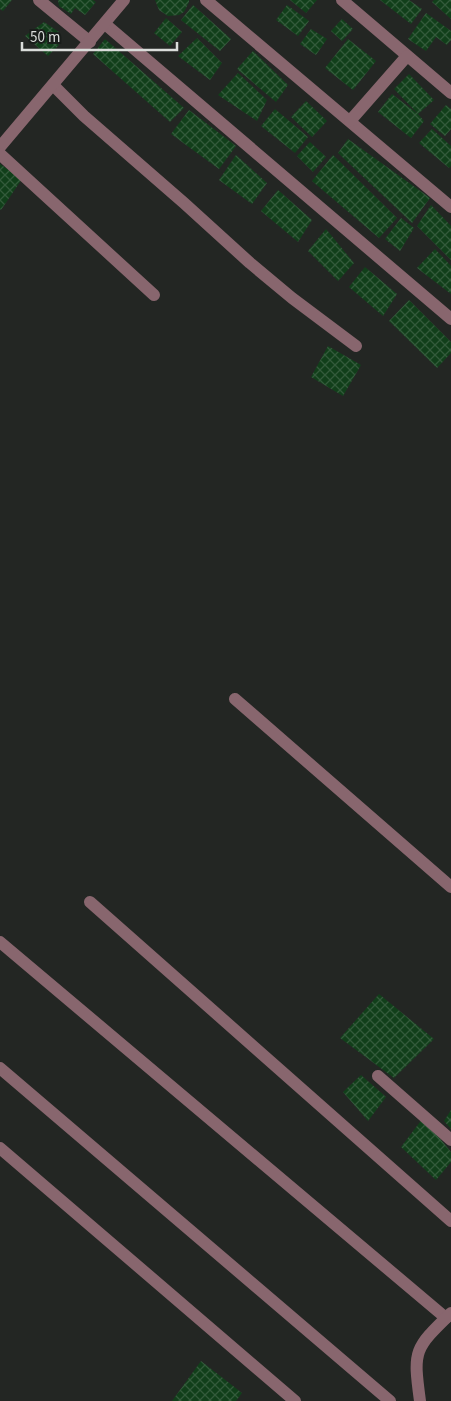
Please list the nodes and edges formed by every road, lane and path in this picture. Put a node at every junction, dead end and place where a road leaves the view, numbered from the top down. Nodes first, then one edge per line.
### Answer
1 (39, 0) edge
2 (124, 0) edge
3 (206, 0) edge
4 (342, 0) edge
5 (105, 24) junction
6 (90, 42) junction
7 (408, 56) junction
8 (53, 85) junction
9 (451, 93) edge
10 (350, 121) junction
11 (1, 147) edge
12 (451, 207) edge
13 (154, 295) dead end
14 (451, 319) edge
15 (356, 346) dead end
16 (235, 699) dead end
17 (451, 887) edge
18 (90, 902) dead end
19 (0, 942) edge
20 (0, 1068) edge
21 (378, 1076) dead end
22 (451, 1140) edge
23 (0, 1148) edge
24 (451, 1221) edge
25 (449, 1315) edge
26 (295, 1401) edge
27 (390, 1401) edge
28 (420, 1401) edge

1 - 6 street
2 - 5 street
3 - 10 street
4 - 7 street
5 - 6 street
5 - 14 street
6 - 8 street
7 - 9 street
7 - 10 street
8 - 11 street
8 - 15 street
10 - 12 street
11 - 13 street
16 - 17 street
18 - 24 street
19 - 25 street
20 - 27 street
21 - 22 street
23 - 26 street
25 - 28 street

